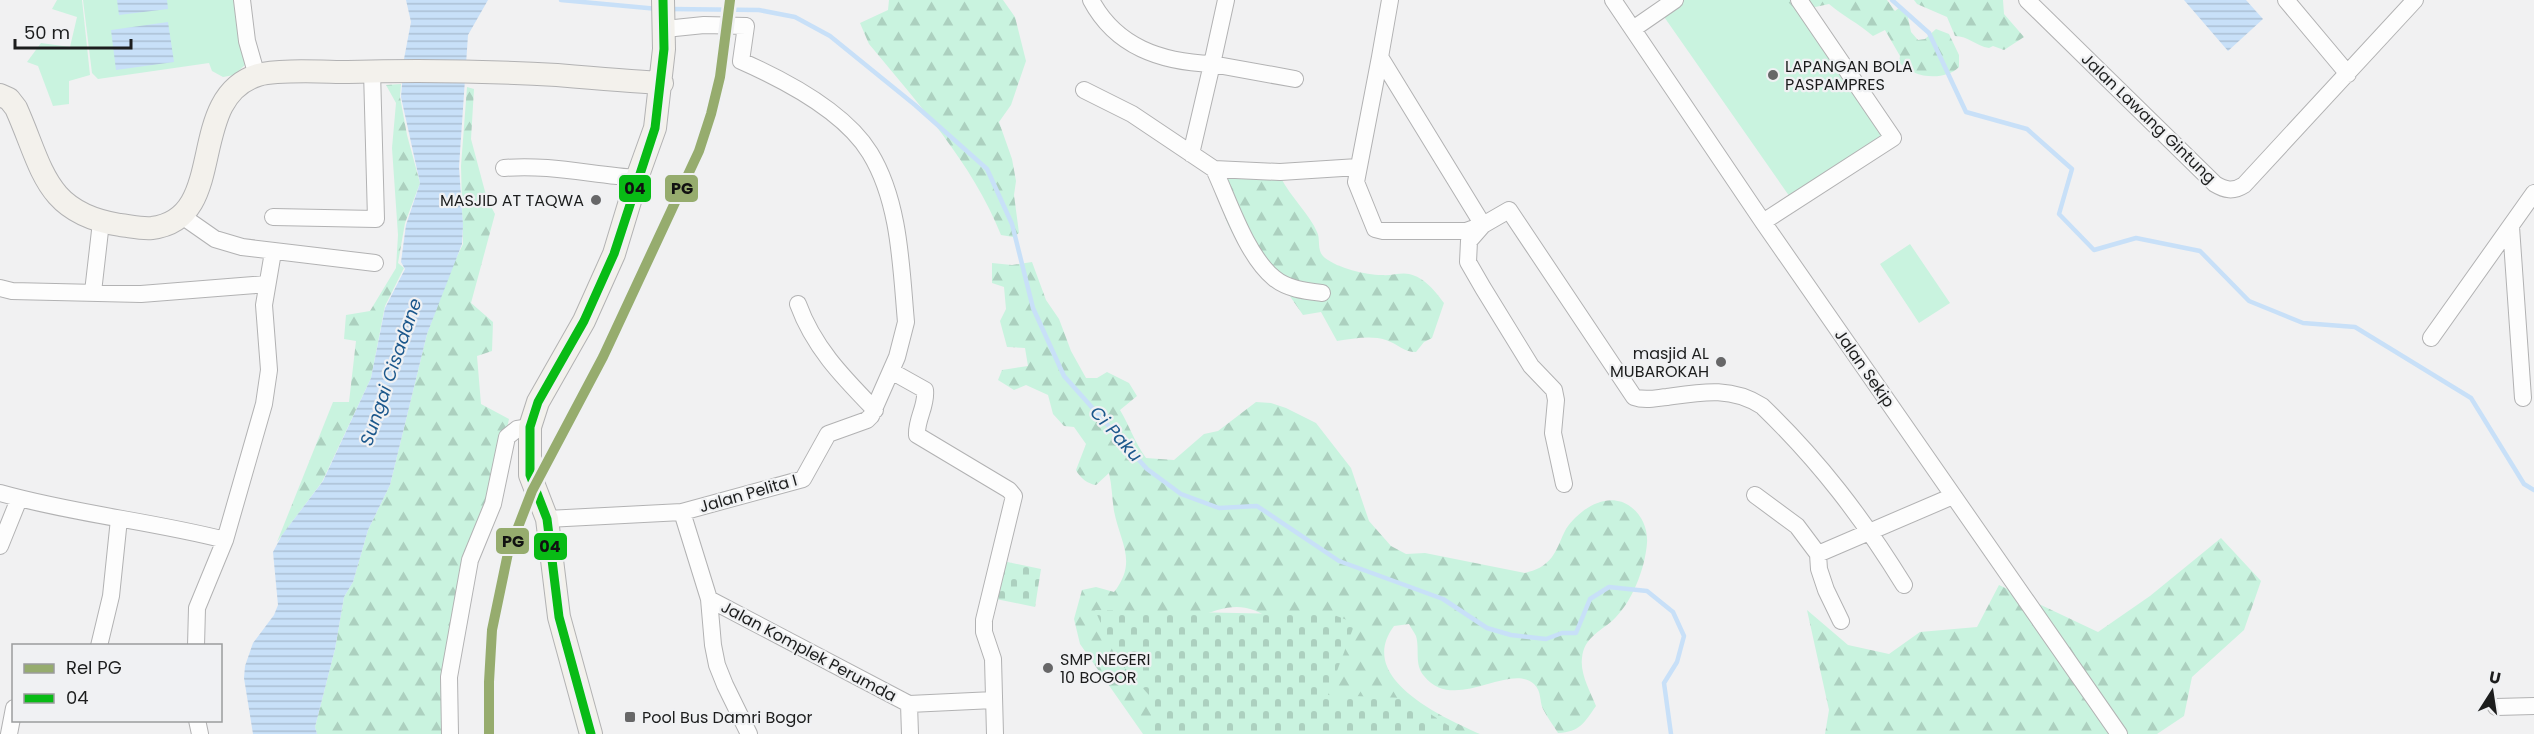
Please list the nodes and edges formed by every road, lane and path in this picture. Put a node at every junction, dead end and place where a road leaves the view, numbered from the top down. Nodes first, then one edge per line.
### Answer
1 (242, 0) edge
2 (663, 0) edge
3 (1091, 0) edge
4 (1226, 0) edge
5 (1390, 0) edge
6 (1613, 0) edge
7 (1675, 0) edge
8 (1799, 0) edge
9 (2027, 0) edge
10 (2286, 0) edge
11 (2415, 0) edge
12 (1632, 28) junction
13 (665, 29) junction
14 (1380, 57) junction
15 (1212, 64) junction
16 (383, 71) junction
17 (2348, 74) junction
18 (257, 76) junction
19 (1295, 79) dead end
20 (662, 83) junction
21 (1084, 90) dead end
22 (0, 95) edge
23 (1191, 154) junction
24 (1358, 167) junction
25 (504, 168) dead end
26 (1214, 169) junction
27 (637, 178) junction
28 (2534, 193) edge
29 (182, 216) junction
30 (273, 217) dead end
31 (101, 222) junction
32 (1763, 222) junction
33 (1483, 225) junction
34 (2511, 227) junction
35 (273, 252) junction
36 (375, 263) dead end
37 (267, 284) junction
38 (0, 288) edge
39 (93, 292) junction
40 (1322, 293) dead end
41 (798, 304) dead end
42 (2431, 338) dead end
43 (891, 371) junction
44 (2523, 398) dead end
45 (875, 410) junction
46 (530, 427) junction
47 (1564, 484) dead end
48 (0, 493) edge
49 (1755, 495) dead end
50 (1953, 496) junction
51 (19, 499) junction
52 (681, 512) junction
53 (119, 519) junction
54 (547, 519) junction
55 (1871, 531) junction
56 (225, 540) junction
57 (0, 546) edge
58 (1818, 554) junction
59 (1904, 585) dead end
60 (709, 599) junction
61 (1841, 621) dead end
62 (99, 644) edge
63 (196, 644) edge
64 (994, 700) junction
65 (909, 704) junction
66 (2534, 706) edge
67 (2496, 707) dead end
68 (12, 718) edge
69 (9, 734) edge
70 (450, 734) edge
71 (591, 734) edge
72 (749, 734) edge
73 (910, 734) edge
74 (995, 734) edge
75 (2119, 734) edge

1 - 18 street
2 - 13 main road
3 - 15 street
4 - 15 street
5 - 14 street
6 - 12 street, Jalan Sekip
7 - 12 street
8 - 32 street
9 - 17 street, Jalan Lawang Gintung
10 - 17 street
11 - 17 street, Jalan Lawang Gintung
12 - 32 street, Jalan Sekip
13 - 20 main road
13 - 43 street
14 - 24 street
14 - 33 street
15 - 19 street
15 - 23 street
16 - 18 main road
16 - 20 main road
16 - 30 street
18 - 29 main road
20 - 27 main road
21 - 23 street
22 - 31 main road
23 - 26 street
24 - 26 street
24 - 33 street
25 - 27 street
26 - 40 street
27 - 46 main road
28 - 34 street
29 - 31 main road
29 - 35 street
31 - 39 street
32 - 50 street, Jalan Sekip
33 - 47 street
33 - 55 street
34 - 42 street
34 - 44 street
35 - 36 street
35 - 37 street
37 - 39 street
37 - 56 street
38 - 39 street
41 - 45 street
43 - 45 street
43 - 64 street
45 - 52 street, Jalan Pelita I
46 - 54 main road
46 - 70 street
48 - 51 street
49 - 58 street
50 - 55 street
50 - 75 street, Jalan Sekip
51 - 53 street
51 - 57 street
52 - 54 street, Jalan Pelita I
52 - 60 street, Jalan Komplek Perumda
53 - 56 street
53 - 62 street
54 - 71 main road
55 - 58 street
55 - 59 street
56 - 63 street
58 - 61 street
60 - 65 street, Jalan Komplek Perumda
60 - 72 street, Jalan Komplek Perumda
64 - 65 street, Jalan Komplek Perumda
64 - 74 street
65 - 73 street, Jalan Komplek Perumda
66 - 67 street
68 - 69 street

